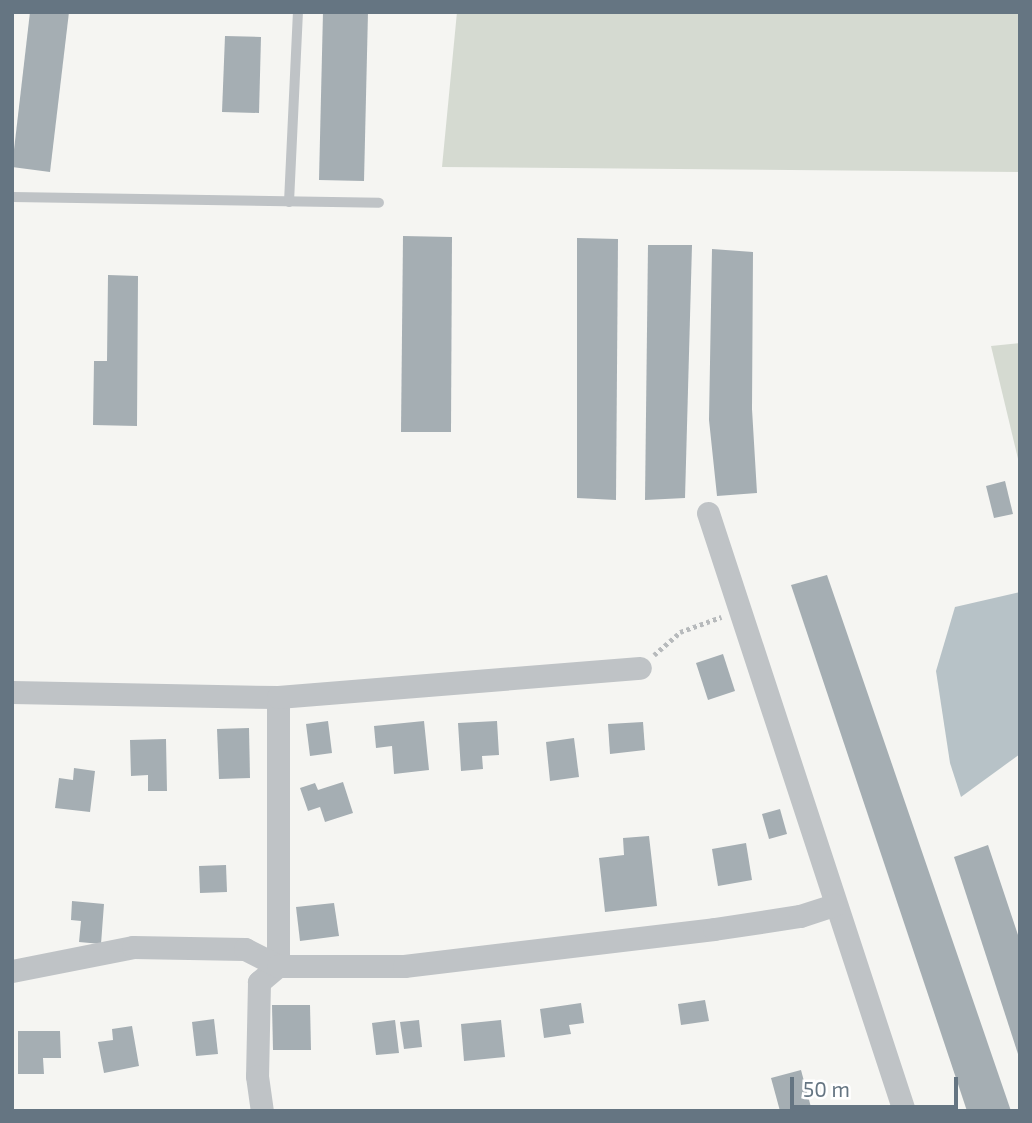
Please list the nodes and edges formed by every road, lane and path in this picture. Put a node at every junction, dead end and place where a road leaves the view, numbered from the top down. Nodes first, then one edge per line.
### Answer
1 (298, 12) edge
2 (12, 197) edge
3 (289, 202) junction
4 (379, 203) dead end
5 (708, 513) dead end
6 (740, 610) junction
7 (640, 668) joint
8 (12, 692) edge
9 (278, 698) junction
10 (834, 905) junction
11 (278, 965) junction
12 (12, 971) edge
13 (262, 1111) edge
14 (904, 1111) edge

1 - 3 lane
2 - 3 lane
3 - 4 lane
5 - 6 street
6 - 7 path
6 - 10 street
7 - 9 street
8 - 9 street
9 - 11 street
10 - 11 street
10 - 14 street
11 - 12 street
11 - 13 street

